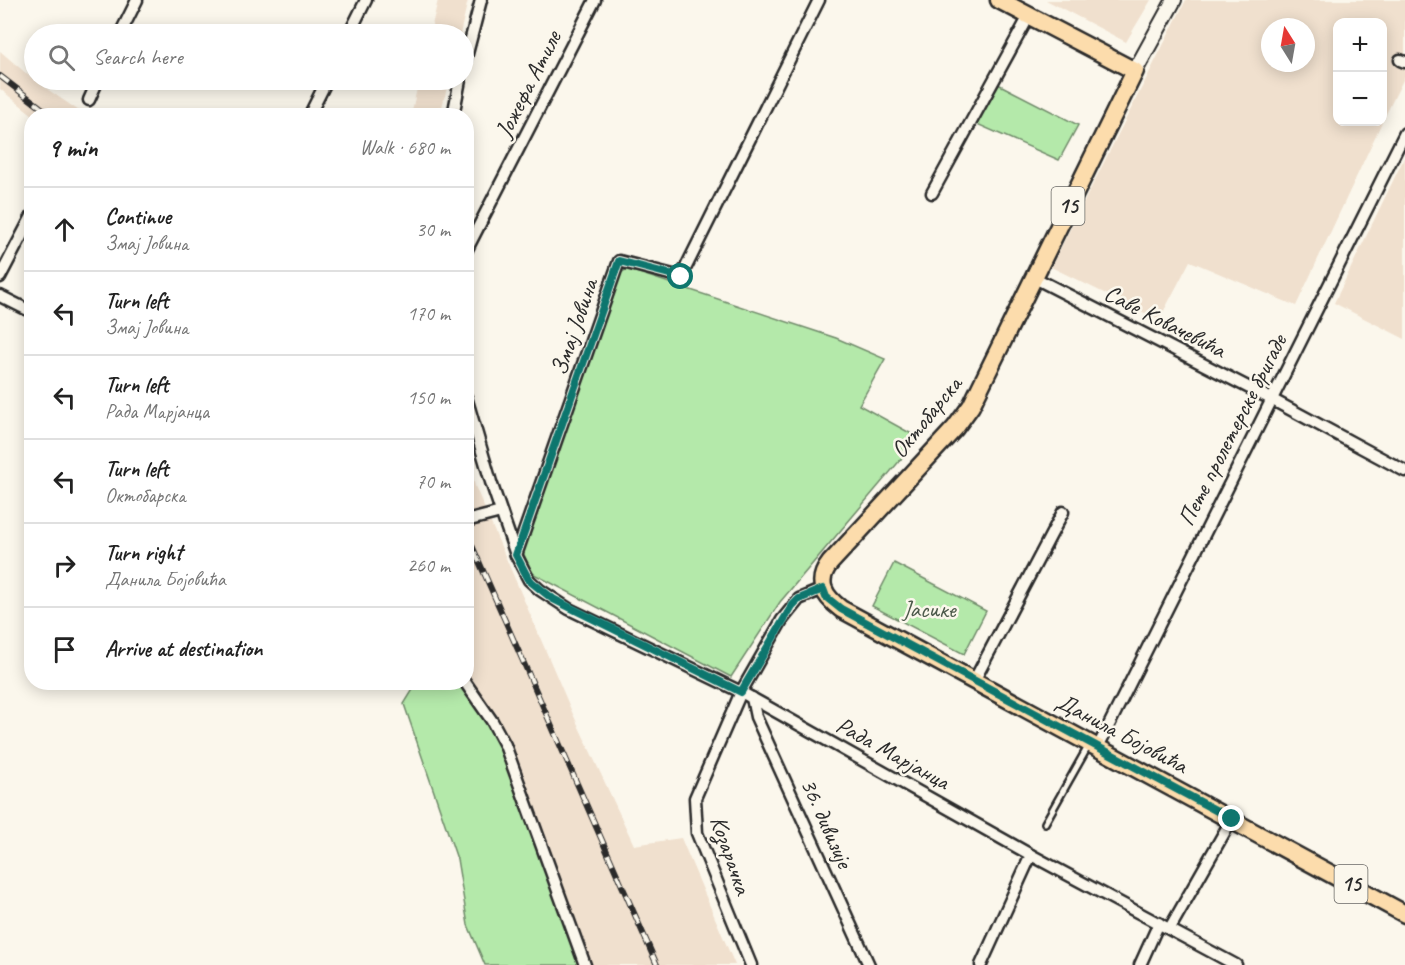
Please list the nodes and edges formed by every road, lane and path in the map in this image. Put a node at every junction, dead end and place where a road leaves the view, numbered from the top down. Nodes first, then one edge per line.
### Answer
1 (137, 0) edge
2 (366, 0) edge
3 (481, 0) edge
4 (595, 0) edge
5 (819, 0) edge
6 (999, 0) edge
7 (1174, 0) edge
8 (1029, 16) junction
9 (125, 24) edge
10 (354, 24) edge
11 (474, 27) edge
12 (1135, 70) junction
13 (93, 90) edge
14 (322, 90) edge
15 (458, 90) edge
16 (89, 99) dead end
17 (313, 108) edge
18 (455, 108) edge
19 (1405, 133) edge
20 (932, 193) dead end
21 (24, 231) edge
22 (474, 235) edge
23 (0, 277) edge
24 (1033, 277) junction
25 (0, 296) edge
26 (24, 308) edge
27 (1271, 399) junction
28 (474, 423) edge
29 (1405, 471) edge
30 (501, 512) junction
31 (1063, 512) dead end
32 (474, 519) edge
33 (516, 555) junction
34 (823, 589) junction
35 (974, 681) junction
36 (471, 690) edge
37 (741, 692) junction
38 (752, 698) junction
39 (1094, 745) junction
40 (1232, 819) junction
41 (1045, 823) dead end
42 (1031, 855) junction
43 (1405, 914) edge
44 (1159, 923) junction
45 (1170, 928) junction
46 (585, 965) edge
47 (751, 965) edge
48 (869, 965) edge
49 (981, 965) edge
50 (1140, 965) edge
51 (1236, 965) edge

1 - 9 street
2 - 10 street
3 - 11 street
4 - 22 street, Јожефа Атиле
5 - 33 street, Змај Јовина
6 - 8 main road
7 - 12 street
8 - 12 main road
8 - 20 street
12 - 24 main road, Октобарска / 15
13 - 16 street
14 - 17 street
15 - 18 street
19 - 27 street, Пете пролетерске бригаде
21 - 23 street
24 - 27 street, Саве Ковачевића
24 - 34 main road, Октобарска / 15
25 - 26 street
27 - 29 street, Саве Ковачевића
27 - 39 street, Пете пролетерске бригаде
28 - 30 street
30 - 32 street
30 - 33 street
31 - 35 street
33 - 37 street, Рада Марјанца
34 - 35 main road, Данила Бојовића / 15
34 - 37 street
35 - 39 main road, Данила Бојовића / 15
36 - 46 street
37 - 38 street, Рада Марјанца
37 - 47 street, Козарачка
38 - 42 street, Рада Марјанца
38 - 48 street, 36. дивизије
39 - 40 main road, Данила Бојовића / 15
39 - 41 lane
40 - 43 main road, Данила Бојовића / 15
40 - 45 street
42 - 44 street, Рада Марјанца
42 - 49 street
44 - 45 street, Рада Марјанца
44 - 50 street
45 - 51 street, Рада Марјанца

